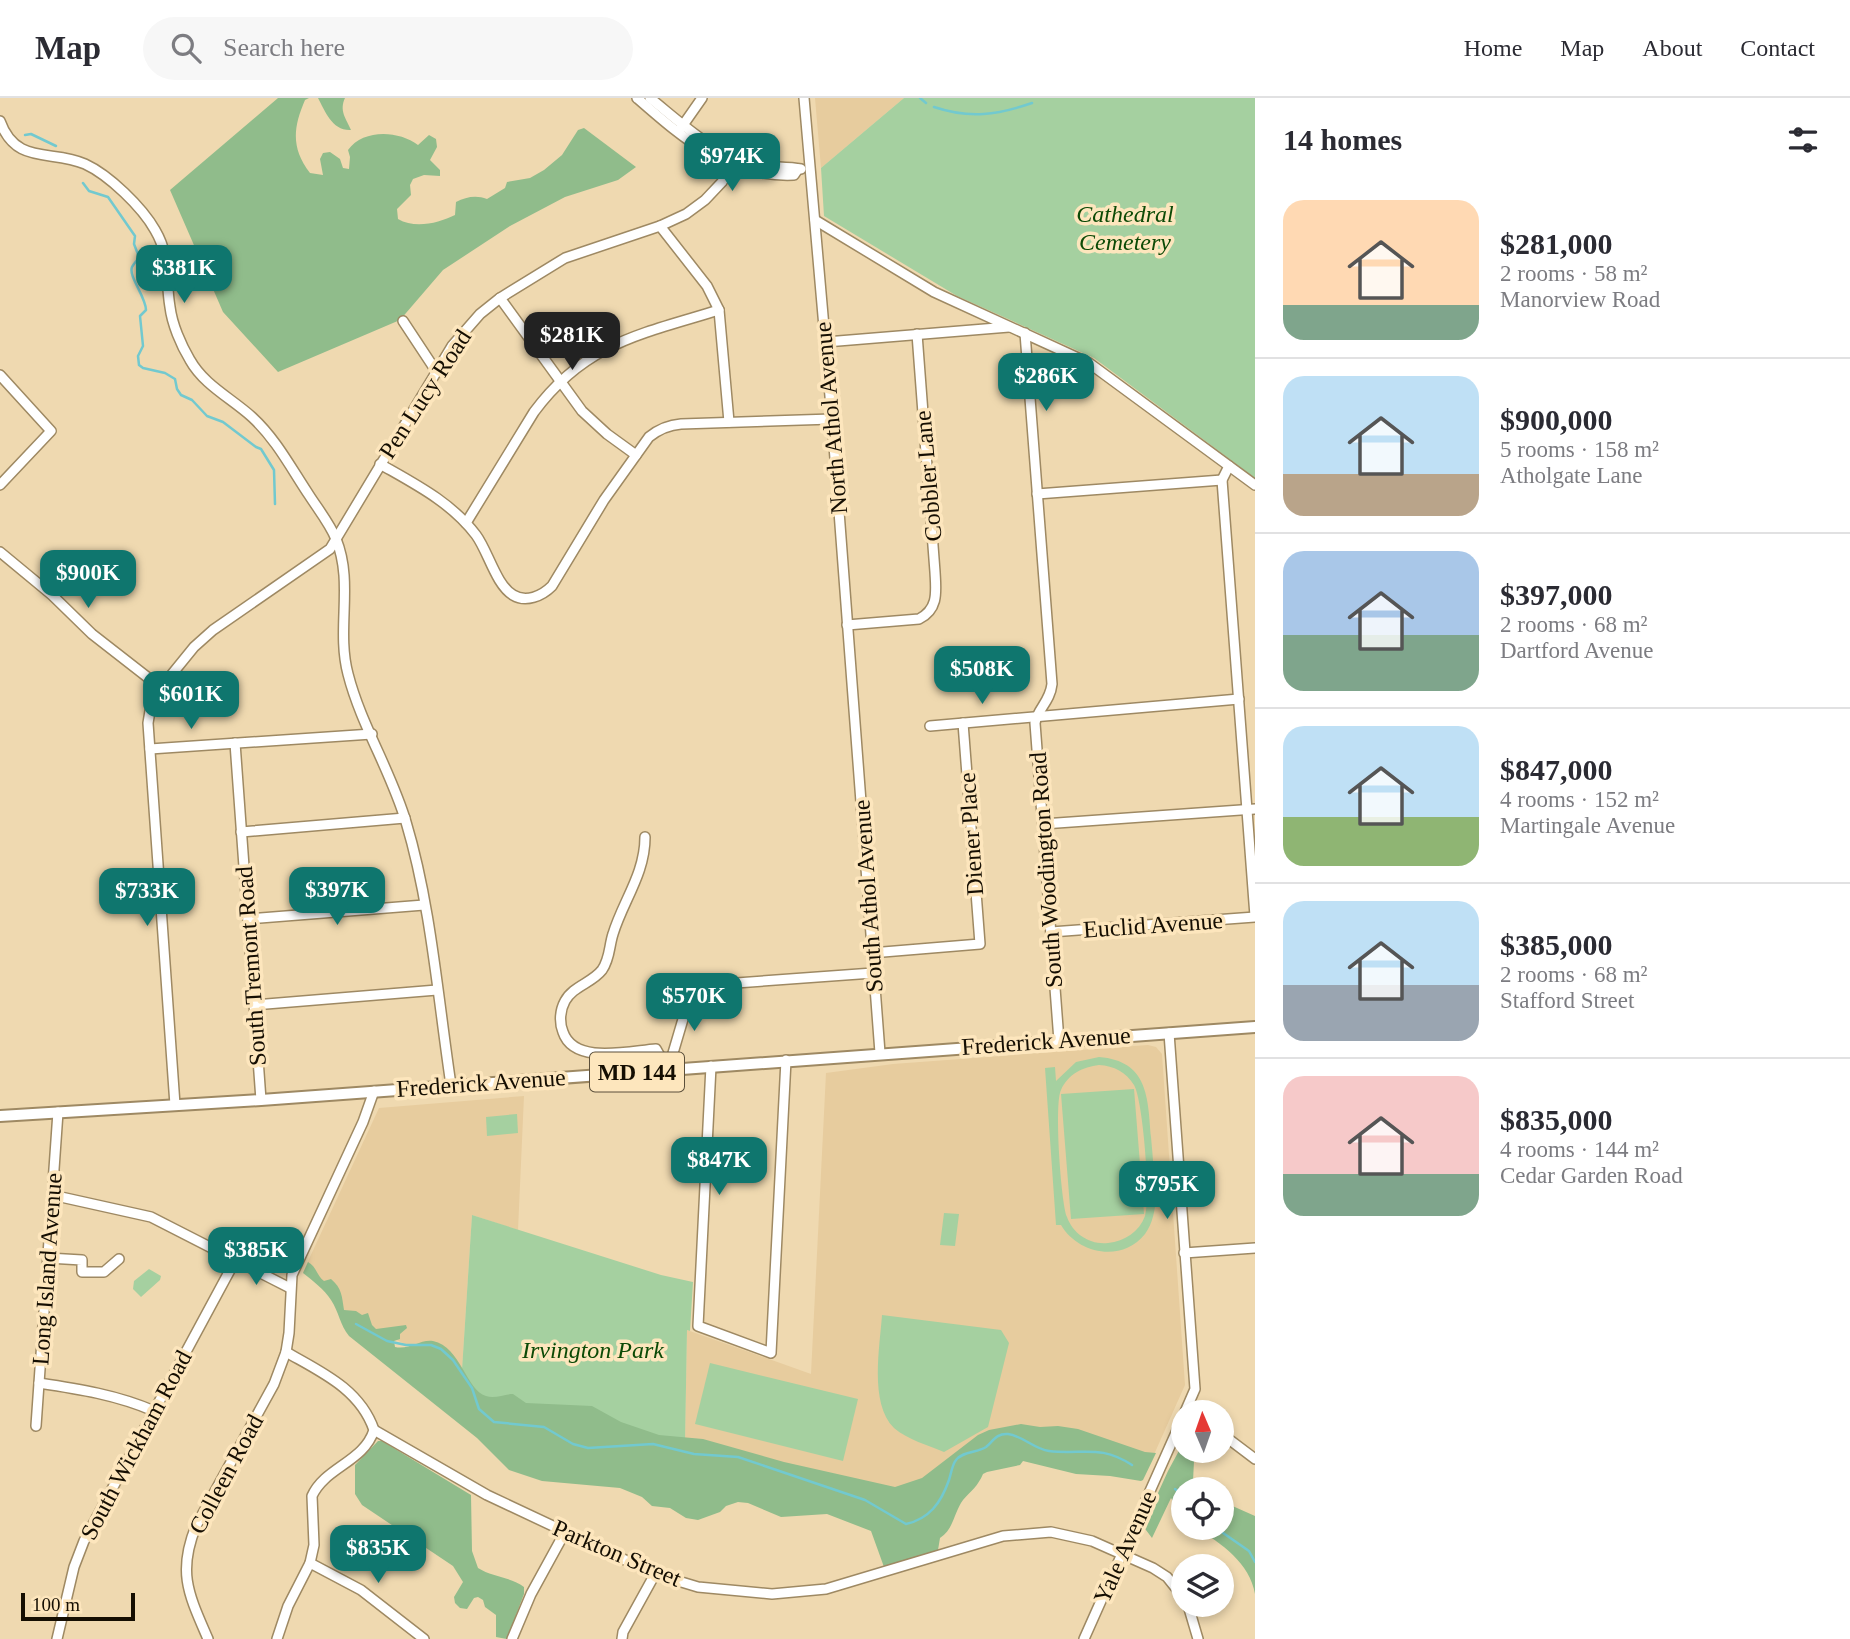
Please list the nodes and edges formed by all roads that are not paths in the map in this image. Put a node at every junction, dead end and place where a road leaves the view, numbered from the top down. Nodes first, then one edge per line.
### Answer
1 (637, 98) edge
2 (650, 98) edge
3 (702, 98) edge
4 (804, 98) edge
5 (0, 121) edge
6 (681, 128) junction
7 (733, 162) junction
8 (810, 169) junction
9 (815, 220) junction
10 (660, 226) junction
11 (500, 298) junction
12 (719, 310) junction
13 (403, 321) dead end
14 (1011, 327) junction
15 (1025, 333) junction
16 (917, 334) junction
17 (825, 342) junction
18 (436, 371) junction
19 (0, 375) edge
20 (560, 381) junction
21 (832, 419) junction
22 (729, 422) junction
23 (636, 455) junction
24 (380, 464) junction
25 (1229, 466) junction
26 (1222, 480) junction
27 (0, 485) edge
28 (1255, 485) edge
29 (1037, 494) junction
30 (466, 523) junction
31 (335, 537) junction
32 (0, 552) edge
33 (847, 625) junction
34 (160, 687) junction
35 (1239, 699) junction
36 (1037, 716) junction
37 (963, 723) junction
38 (930, 726) dead end
39 (372, 734) junction
40 (856, 739) joint
41 (235, 743) junction
42 (150, 749) junction
43 (1251, 809) edge
44 (405, 818) junction
45 (1043, 824) junction
46 (241, 832) junction
47 (645, 837) dead end
48 (424, 905) junction
49 (1255, 917) edge
50 (248, 919) junction
51 (1051, 932) junction
52 (872, 953) junction
53 (873, 973) junction
54 (437, 990) junction
55 (254, 1006) junction
56 (1255, 1027) edge
57 (1169, 1033) junction
58 (1059, 1041) junction
59 (880, 1053) junction
60 (786, 1060) junction
61 (711, 1066) junction
62 (668, 1069) junction
63 (451, 1086) junction
64 (374, 1091) junction
65 (261, 1100) junction
66 (175, 1105) junction
67 (58, 1112) junction
68 (0, 1116) edge
69 (52, 1195) junction
70 (1255, 1248) edge
71 (1184, 1253) junction
72 (48, 1258) junction
73 (120, 1259) dead end
74 (236, 1259) junction
75 (290, 1288) junction
76 (286, 1352) junction
77 (39, 1383) junction
78 (1190, 1400) edge
79 (154, 1412) junction
80 (36, 1426) dead end
81 (374, 1430) junction
82 (1234, 1443) edge
83 (1171, 1444) edge
84 (1255, 1459) edge
85 (565, 1532) junction
86 (1122, 1553) junction
87 (310, 1563) junction
88 (655, 1574) junction
89 (1171, 1582) edge
90 (1192, 1617) edge
91 (57, 1639) edge
92 (208, 1639) edge
93 (277, 1639) edge
94 (424, 1639) edge
95 (513, 1639) edge
96 (622, 1639) edge
97 (1083, 1639) edge
98 (1198, 1639) edge

1 - 6 street
2 - 6 street
3 - 6 street
4 - 8 street, North Athol Avenue
5 - 31 street
6 - 7 street
7 - 8 street
7 - 10 street, Pen Lucy Road
8 - 9 street, North Athol Avenue
9 - 14 street
9 - 17 street, North Athol Avenue
10 - 11 street, Pen Lucy Road
10 - 12 street
11 - 18 street, Pen Lucy Road
11 - 20 street
12 - 20 street
12 - 22 street
13 - 18 street
14 - 15 street
14 - 16 street
15 - 25 street
15 - 29 street, South Woodington Road
16 - 17 street
16 - 33 street, Cobbler Lane
17 - 21 street, North Athol Avenue
18 - 24 street, Pen Lucy Road
19 - 27 street
20 - 23 street
20 - 30 street
21 - 22 street
21 - 33 street, North Athol Avenue
22 - 23 street
23 - 30 street
24 - 30 street
24 - 31 street, Pen Lucy Road
25 - 26 street
25 - 28 street
26 - 29 street
26 - 35 street
29 - 36 street, South Woodington Road
31 - 34 street, Pen Lucy Road
31 - 39 street
32 - 34 street
33 - 40 street, North Athol Avenue
34 - 42 street
35 - 36 street
35 - 43 street
36 - 37 street
36 - 45 street, South Woodington Road
37 - 38 street
37 - 52 street, Diener Place
39 - 41 street
39 - 44 street
40 - 52 street, South Athol Avenue
41 - 42 street
41 - 46 street, South Tremont Road
42 - 66 street
43 - 45 street
43 - 49 street
44 - 46 street
44 - 48 street
45 - 51 street, South Woodington Road
46 - 50 street, South Tremont Road
47 - 62 street
48 - 50 street
48 - 54 street
49 - 51 street, Euclid Avenue
50 - 55 street, South Tremont Road
51 - 58 street, South Woodington Road
52 - 53 street, South Athol Avenue
53 - 59 street, South Athol Avenue
53 - 62 street
54 - 55 street
54 - 63 street
55 - 65 street, South Tremont Road
56 - 57 main road, Frederick Avenue / MD 144
57 - 58 main road, Frederick Avenue / MD 144
57 - 71 street
58 - 59 main road, Frederick Avenue / MD 144
59 - 60 main road, Frederick Avenue / MD 144
60 - 61 main road, Frederick Avenue / MD 144
60 - 61 street
61 - 62 main road, Frederick Avenue / MD 144
62 - 63 main road, Frederick Avenue / MD 144
63 - 64 main road, Frederick Avenue / MD 144
64 - 65 main road, Frederick Avenue / MD 144
64 - 75 street, Colleen Road
65 - 66 main road, Frederick Avenue / MD 144
66 - 67 main road, Frederick Avenue / MD 144
67 - 68 main road, Frederick Avenue / MD 144
67 - 69 street, Long Island Avenue
69 - 72 street, Long Island Avenue
69 - 74 street
70 - 71 street
71 - 78 street
72 - 73 street
72 - 77 street, Long Island Avenue
74 - 75 street
74 - 79 street, South Wickham Road
75 - 76 street, Colleen Road
76 - 81 street
76 - 92 street, Colleen Road
77 - 79 street
77 - 80 street, Long Island Avenue
79 - 91 street, South Wickham Road
81 - 85 street, Parkton Street
81 - 87 street
82 - 84 street
83 - 86 street, Yale Avenue
85 - 88 street, Parkton Street
85 - 95 street
86 - 88 street, Parkton Street
86 - 89 street, Parkton Street
86 - 97 street, Yale Avenue
87 - 93 street
87 - 94 street
88 - 96 street
90 - 98 street

